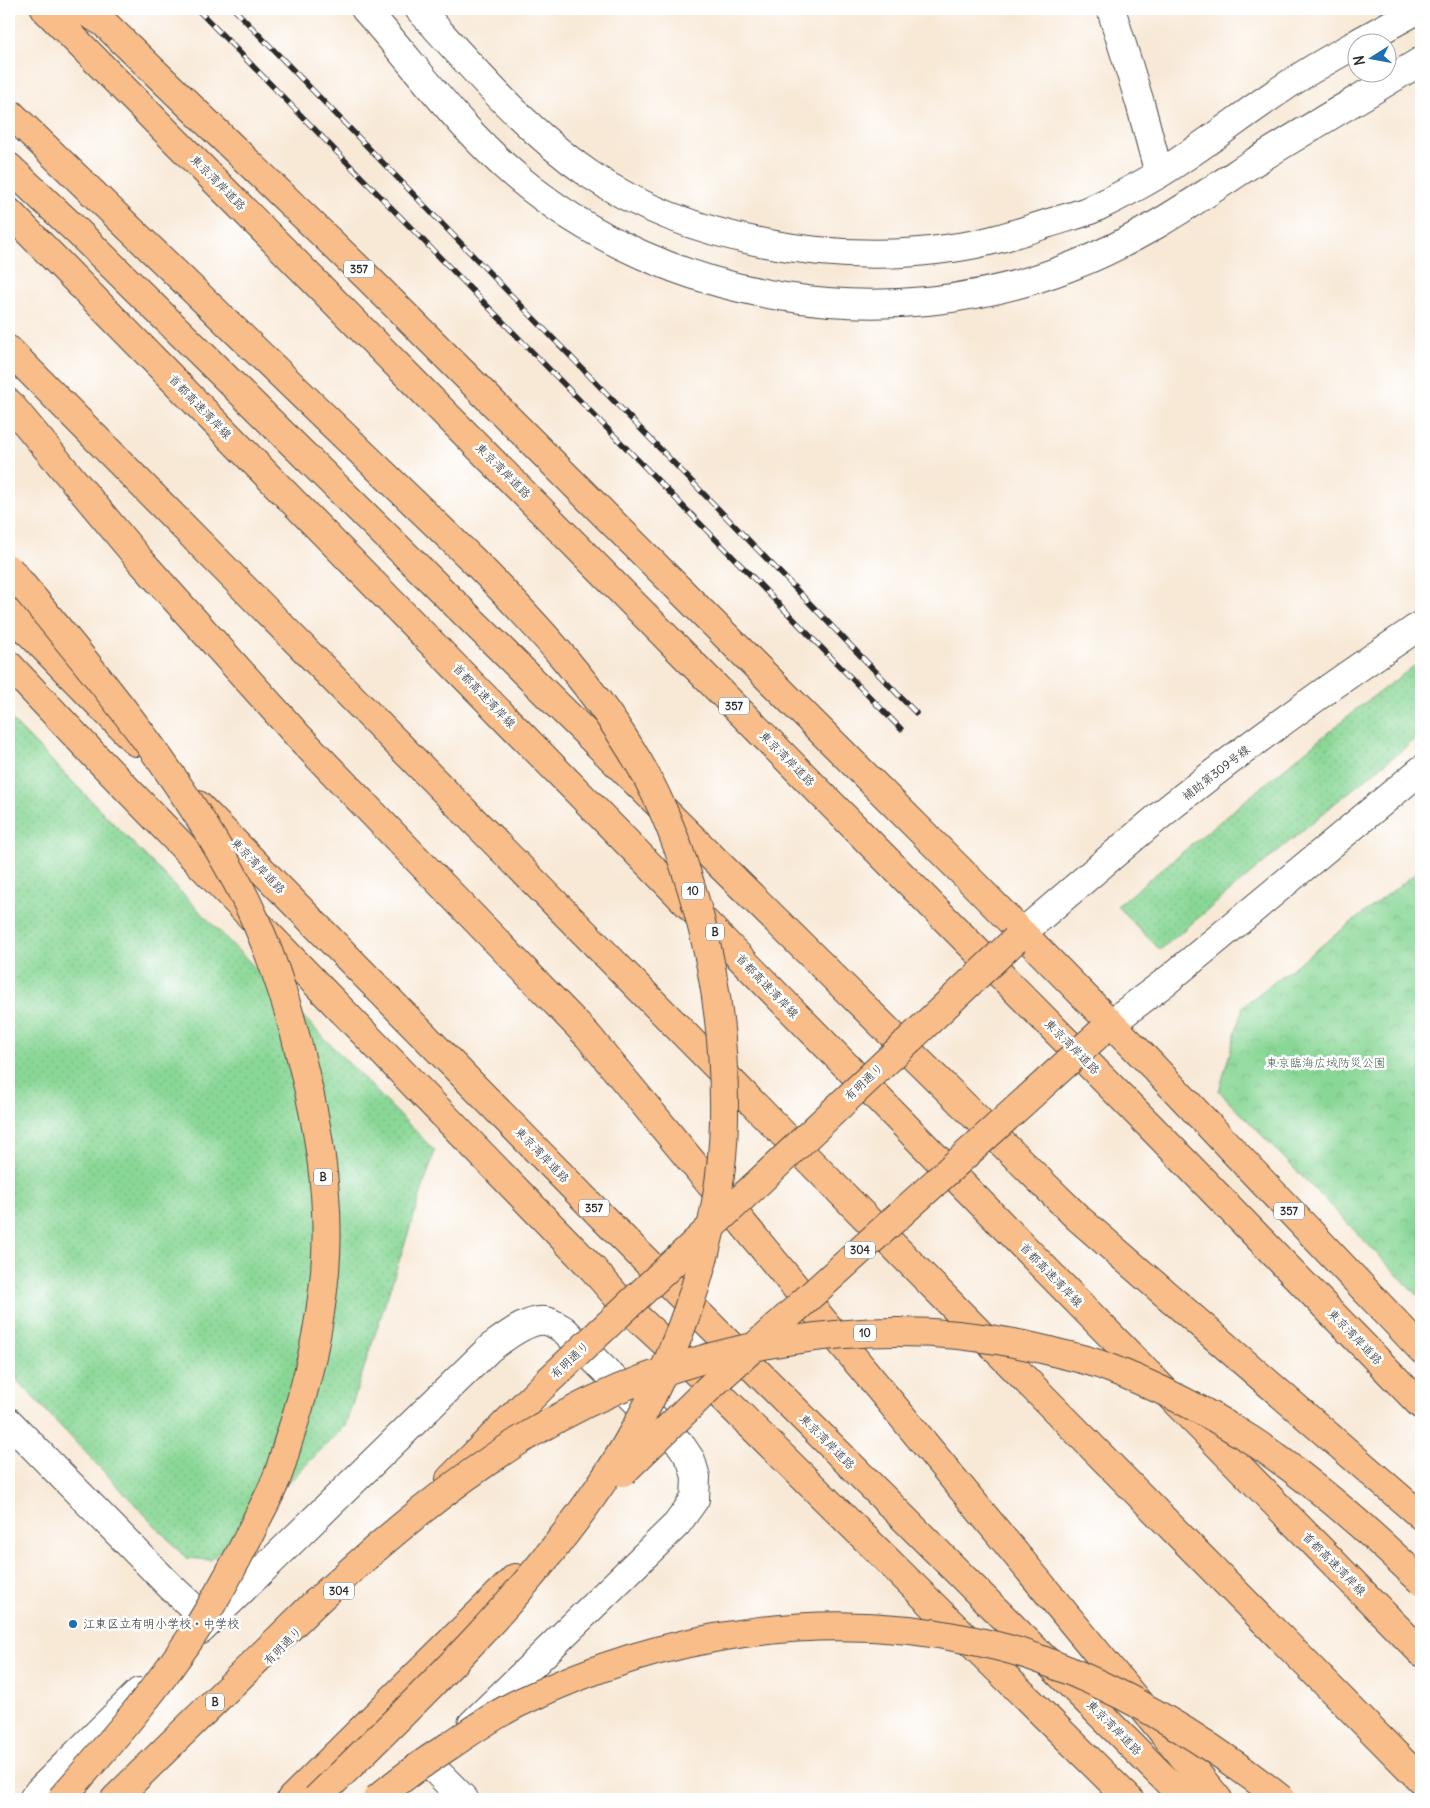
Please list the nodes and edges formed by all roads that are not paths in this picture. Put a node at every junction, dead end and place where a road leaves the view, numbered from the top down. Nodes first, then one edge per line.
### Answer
1 (45, 9) edge
2 (81, 9) edge
3 (365, 9) edge
4 (419, 9) edge
5 (1111, 9) edge
6 (1419, 9) edge
7 (1378, 32) edge
8 (1348, 49) edge
9 (1421, 61) edge
10 (9, 112) edge
11 (9, 167) edge
12 (1160, 174) junction
13 (9, 212) edge
14 (9, 350) edge
15 (9, 403) edge
16 (9, 569) edge
17 (9, 612) edge
18 (1421, 625) edge
19 (9, 665) edge
20 (1421, 770) edge
21 (1018, 937) junction
22 (1106, 1028) junction
23 (626, 1307) junction
24 (1421, 1349) edge
25 (711, 1386) junction
26 (1421, 1405) edge
27 (9, 1422) edge
28 (1421, 1516) edge
29 (1421, 1581) edge
30 (314, 1604) joint
31 (209, 1622) junction
32 (1421, 1652) edge
33 (430, 1765) junction
34 (1421, 1780) edge
35 (33, 1799) edge
36 (61, 1799) edge
37 (115, 1799) edge
38 (131, 1799) edge
39 (291, 1799) edge
40 (316, 1799) edge
41 (377, 1799) edge
42 (395, 1799) edge
43 (464, 1799) edge
44 (1129, 1799) edge
45 (1185, 1799) edge
46 (1218, 1799) edge
47 (1281, 1799) edge

1 - 26 main road, 東京湾岸道路 / 357
2 - 21 main road, 357
3 - 9 street
4 - 12 street
5 - 12 street
6 - 7 street
8 - 12 street
10 - 40 main road, 10, bridge
11 - 28 main road
13 - 32 main road, 首都高速湾岸線 / B
14 - 34 main road
15 - 46 main road
16 - 36 main road, B, bridge
17 - 45 main road, 東京湾岸道路 / 357
18 - 21 street, 補助第309号線
19 - 23 main road
20 - 22 street
21 - 22 main road, 357
21 - 23 main road, 有明通り / 304, bridge
22 - 24 main road, 357
22 - 25 main road, 304, bridge
23 - 25 main road, bridge
23 - 38 main road, 有明通り / 304, bridge
25 - 39 main road, 304, bridge
25 - 44 main road, bridge
27 - 31 street
29 - 30 main road, 10, bridge
30 - 37 main road, B
31 - 33 street
31 - 35 street
33 - 42 street
33 - 43 street
41 - 47 main road, bridge

